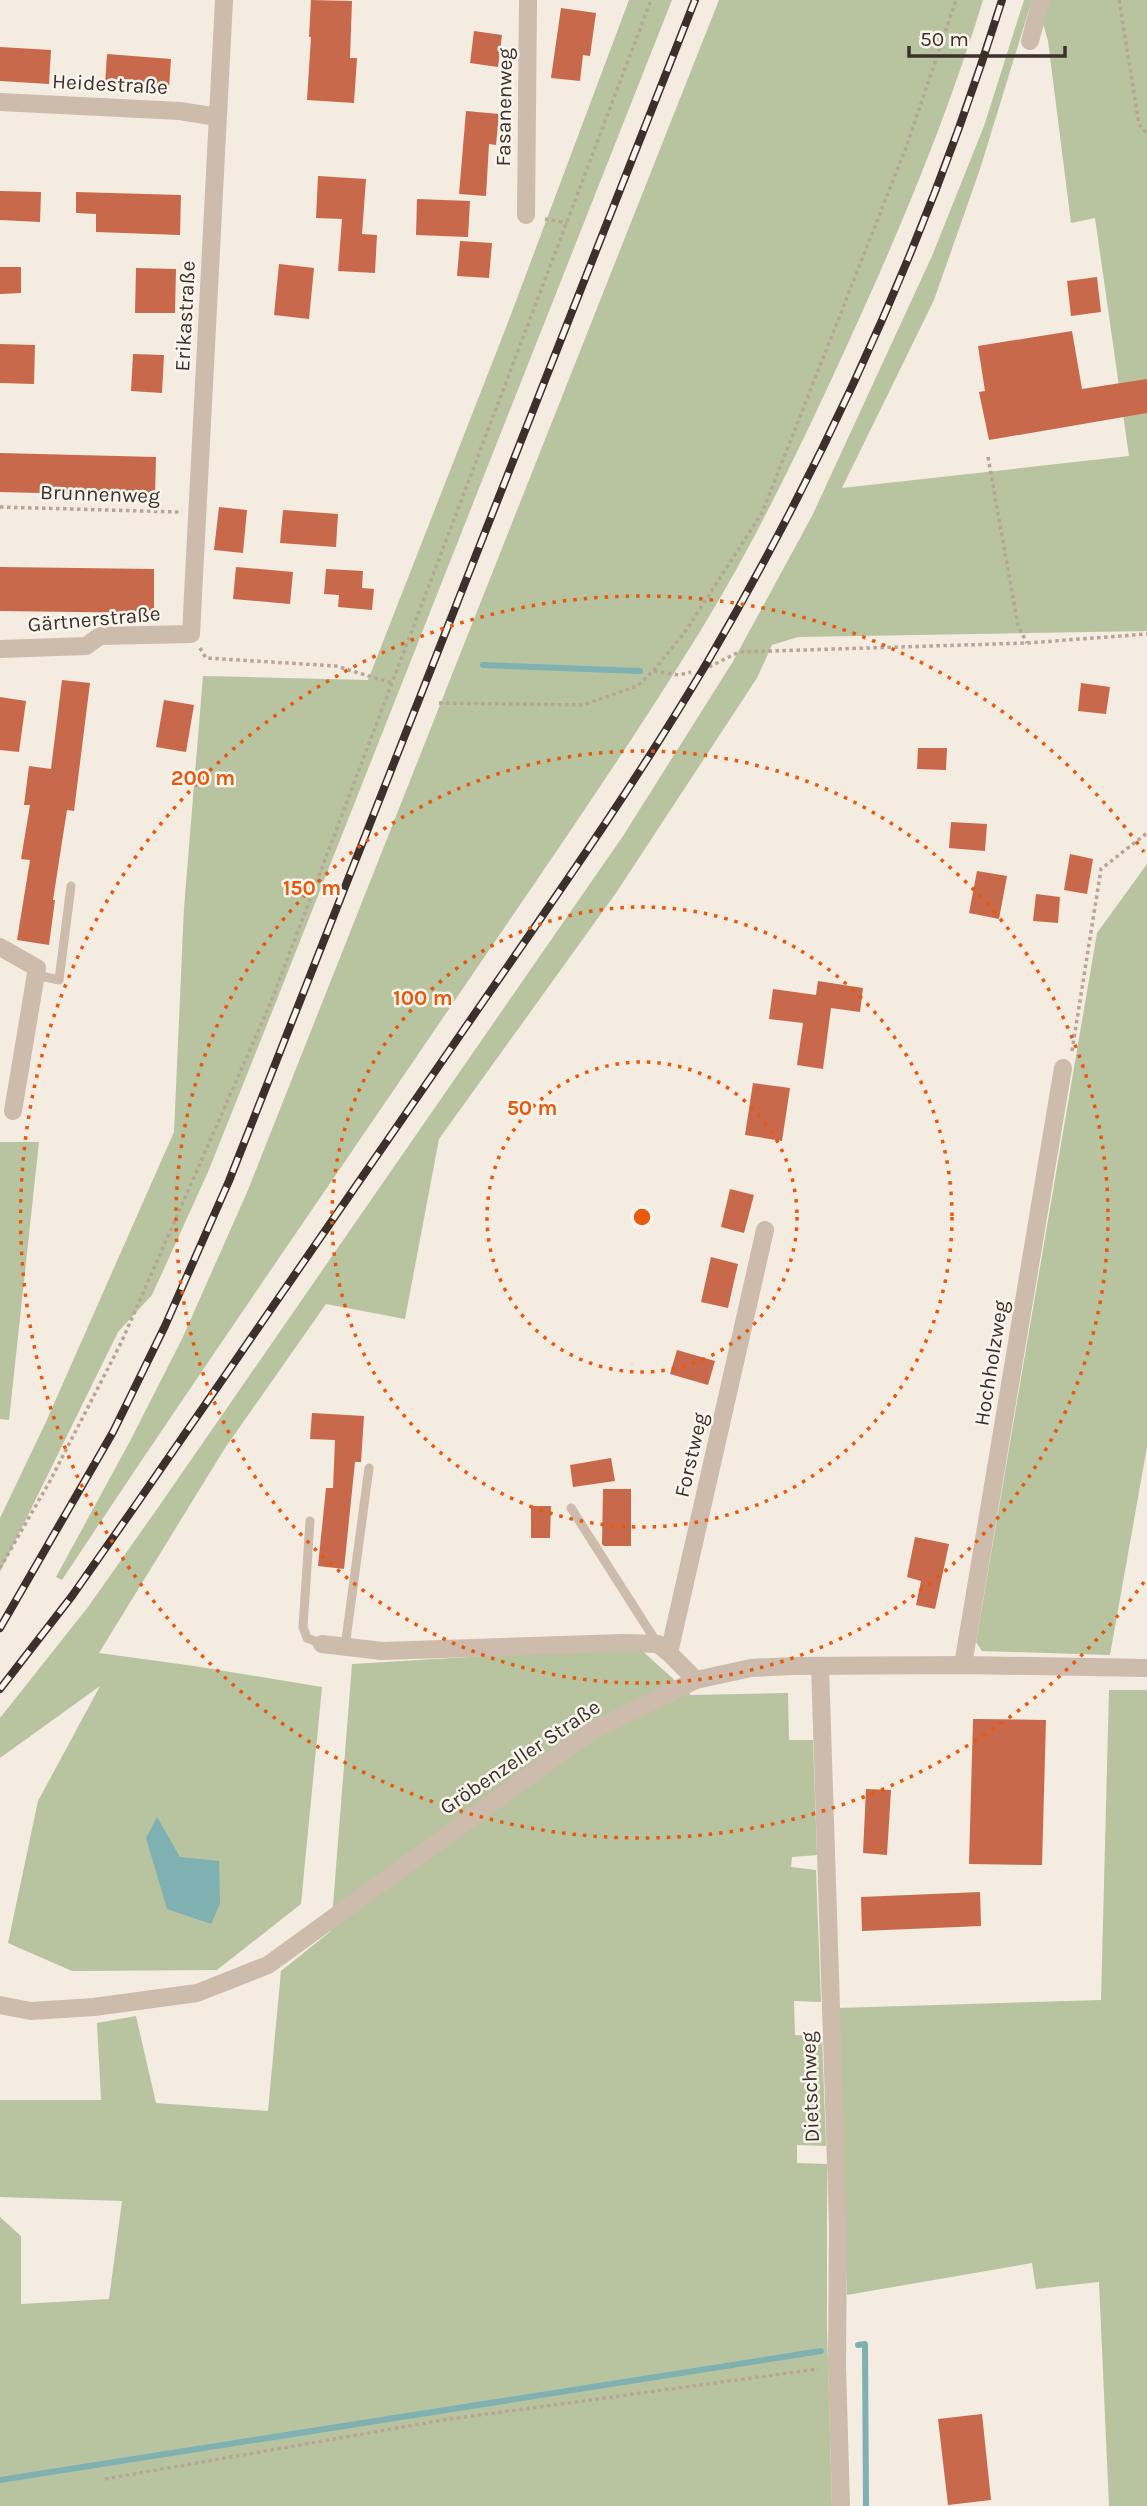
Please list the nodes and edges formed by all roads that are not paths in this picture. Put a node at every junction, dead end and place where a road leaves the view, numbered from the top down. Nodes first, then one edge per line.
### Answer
1 (224, 0) edge
2 (528, 0) edge
3 (1041, 0) edge
4 (1030, 41) dead end
5 (0, 102) edge
6 (217, 117) junction
7 (526, 215) dead end
8 (191, 634) joint
9 (0, 649) edge
10 (71, 886) dead end
11 (0, 947) edge
12 (36, 975) junction
13 (1063, 1068) road end
14 (13, 1111) dead end
15 (765, 1230) dead end
16 (369, 1468) dead end
17 (571, 1508) dead end
18 (310, 1521) dead end
19 (323, 1644) joint
20 (345, 1647) junction
21 (663, 1649) junction
22 (963, 1665) junction
23 (820, 1666) junction
24 (1147, 1668) edge
25 (695, 1680) junction
26 (0, 2005) edge
27 (841, 2506) edge

1 - 6 street, Erikastraße
2 - 7 street, Fasanenweg
3 - 4 street
5 - 6 street, Heidestraße
6 - 8 street, Erikastraße
8 - 9 street, Gärtnerstraße
10 - 12 lane
11 - 12 street
12 - 14 street
13 - 22 street, Hochholzweg
15 - 21 street, Forstweg
16 - 20 lane
17 - 21 lane
18 - 19 lane
19 - 20 street
20 - 21 street
21 - 25 street
22 - 23 street, Gröbenzeller Straße
22 - 24 street, Gröbenzeller Straße
23 - 25 street, Gröbenzeller Straße
23 - 27 street, Dietschweg
25 - 26 street, Gröbenzeller Straße

